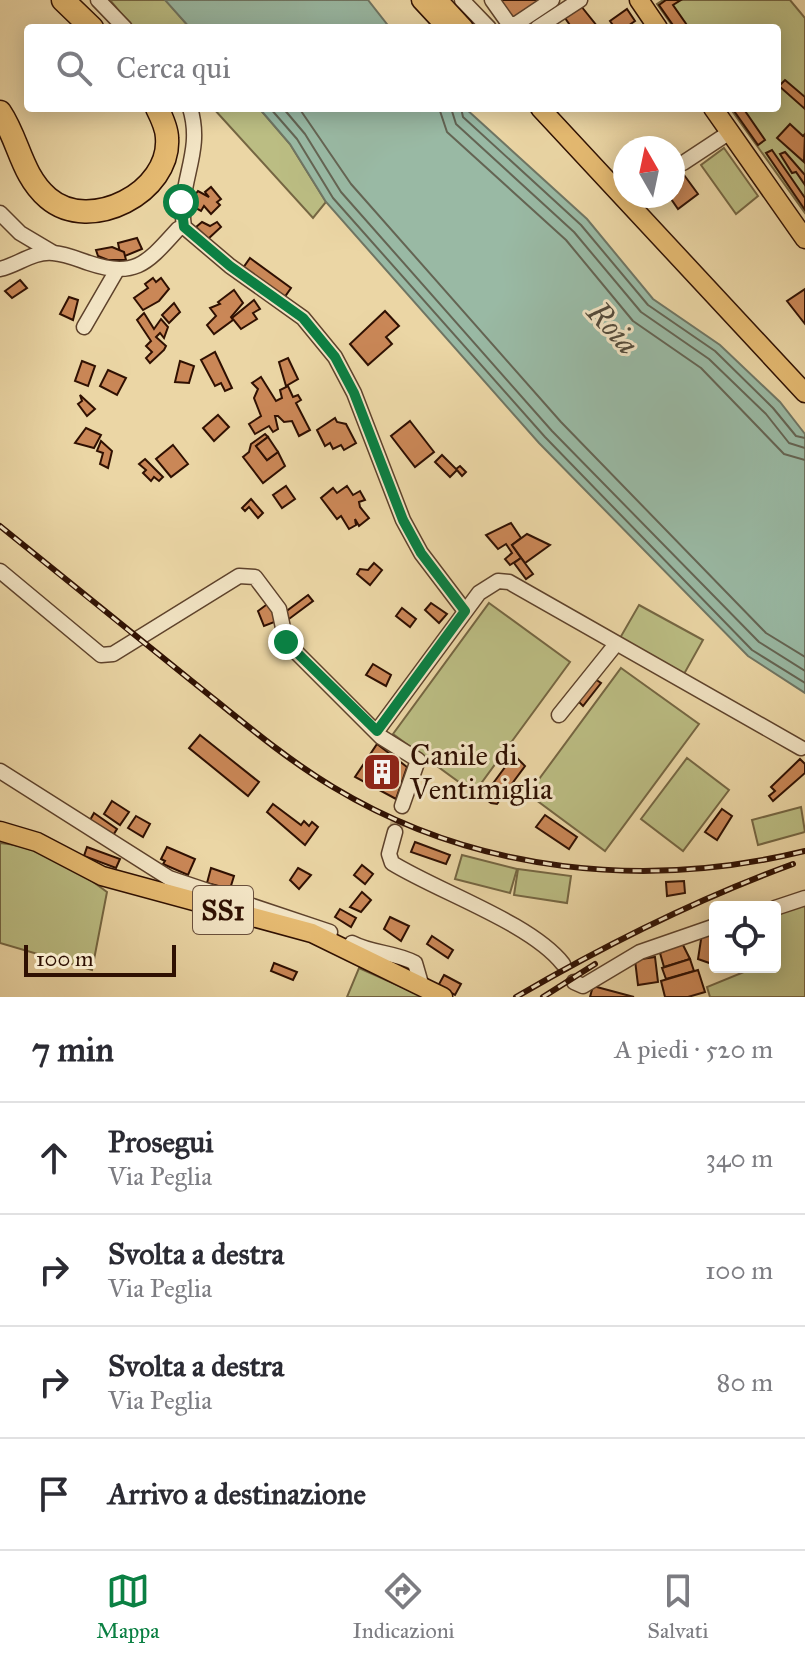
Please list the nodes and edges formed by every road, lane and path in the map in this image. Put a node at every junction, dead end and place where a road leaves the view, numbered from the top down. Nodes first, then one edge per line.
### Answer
1 (98, 0) edge
2 (421, 0) edge
3 (438, 0) edge
4 (454, 0) edge
5 (462, 0) edge
6 (481, 0) edge
7 (492, 0) edge
8 (552, 0) edge
9 (580, 0) edge
10 (639, 0) edge
11 (66, 2) edge
12 (88, 24) edge
13 (121, 24) edge
14 (443, 24) edge
15 (460, 24) edge
16 (475, 24) edge
17 (485, 24) edge
18 (497, 24) edge
19 (543, 24) edge
20 (655, 24) edge
21 (0, 112) edge
22 (158, 112) edge
23 (191, 112) edge
24 (530, 112) edge
25 (544, 112) edge
26 (557, 112) edge
27 (716, 112) edge
28 (730, 132) junction
29 (685, 162) edge
30 (613, 178) edge
31 (613, 184) edge
32 (613, 187) edge
33 (636, 208) edge
34 (0, 213) edge
35 (184, 227) junction
36 (805, 239) edge
37 (52, 252) junction
38 (0, 269) edge
39 (117, 270) junction
40 (84, 327) dead end
41 (805, 393) edge
42 (0, 571) edge
43 (465, 611) junction
44 (616, 644) junction
45 (559, 715) dead end
46 (377, 731) junction
47 (801, 748) dead end
48 (0, 771) edge
49 (402, 806) tunnel mouth
50 (0, 831) edge
51 (395, 832) tunnel mouth
52 (805, 898) edge
53 (781, 906) edge
54 (709, 928) edge
55 (563, 964) dead end
56 (578, 984) dead end
57 (422, 987) junction
58 (443, 997) edge

1 - 13 street
2 - 14 main road
3 - 15 main road
4 - 16 main road
5 - 17 street
6 - 18 street
7 - 8 street
9 - 19 street
10 - 20 main road
11 - 12 highway
21 - 22 highway
23 - 35 street
24 - 32 main road
25 - 31 main road
26 - 30 main road
27 - 28 main road
28 - 29 street
28 - 36 main road
33 - 41 main road
34 - 37 street
35 - 39 street
35 - 43 street
37 - 38 street
37 - 39 street
39 - 40 street
42 - 46 street
43 - 44 street
43 - 46 street
44 - 45 street
44 - 47 street
46 - 49 street
48 - 57 street
50 - 57 main road, SS1
51 - 55 street
52 - 53 street
54 - 56 street
57 - 58 main road, SS1

